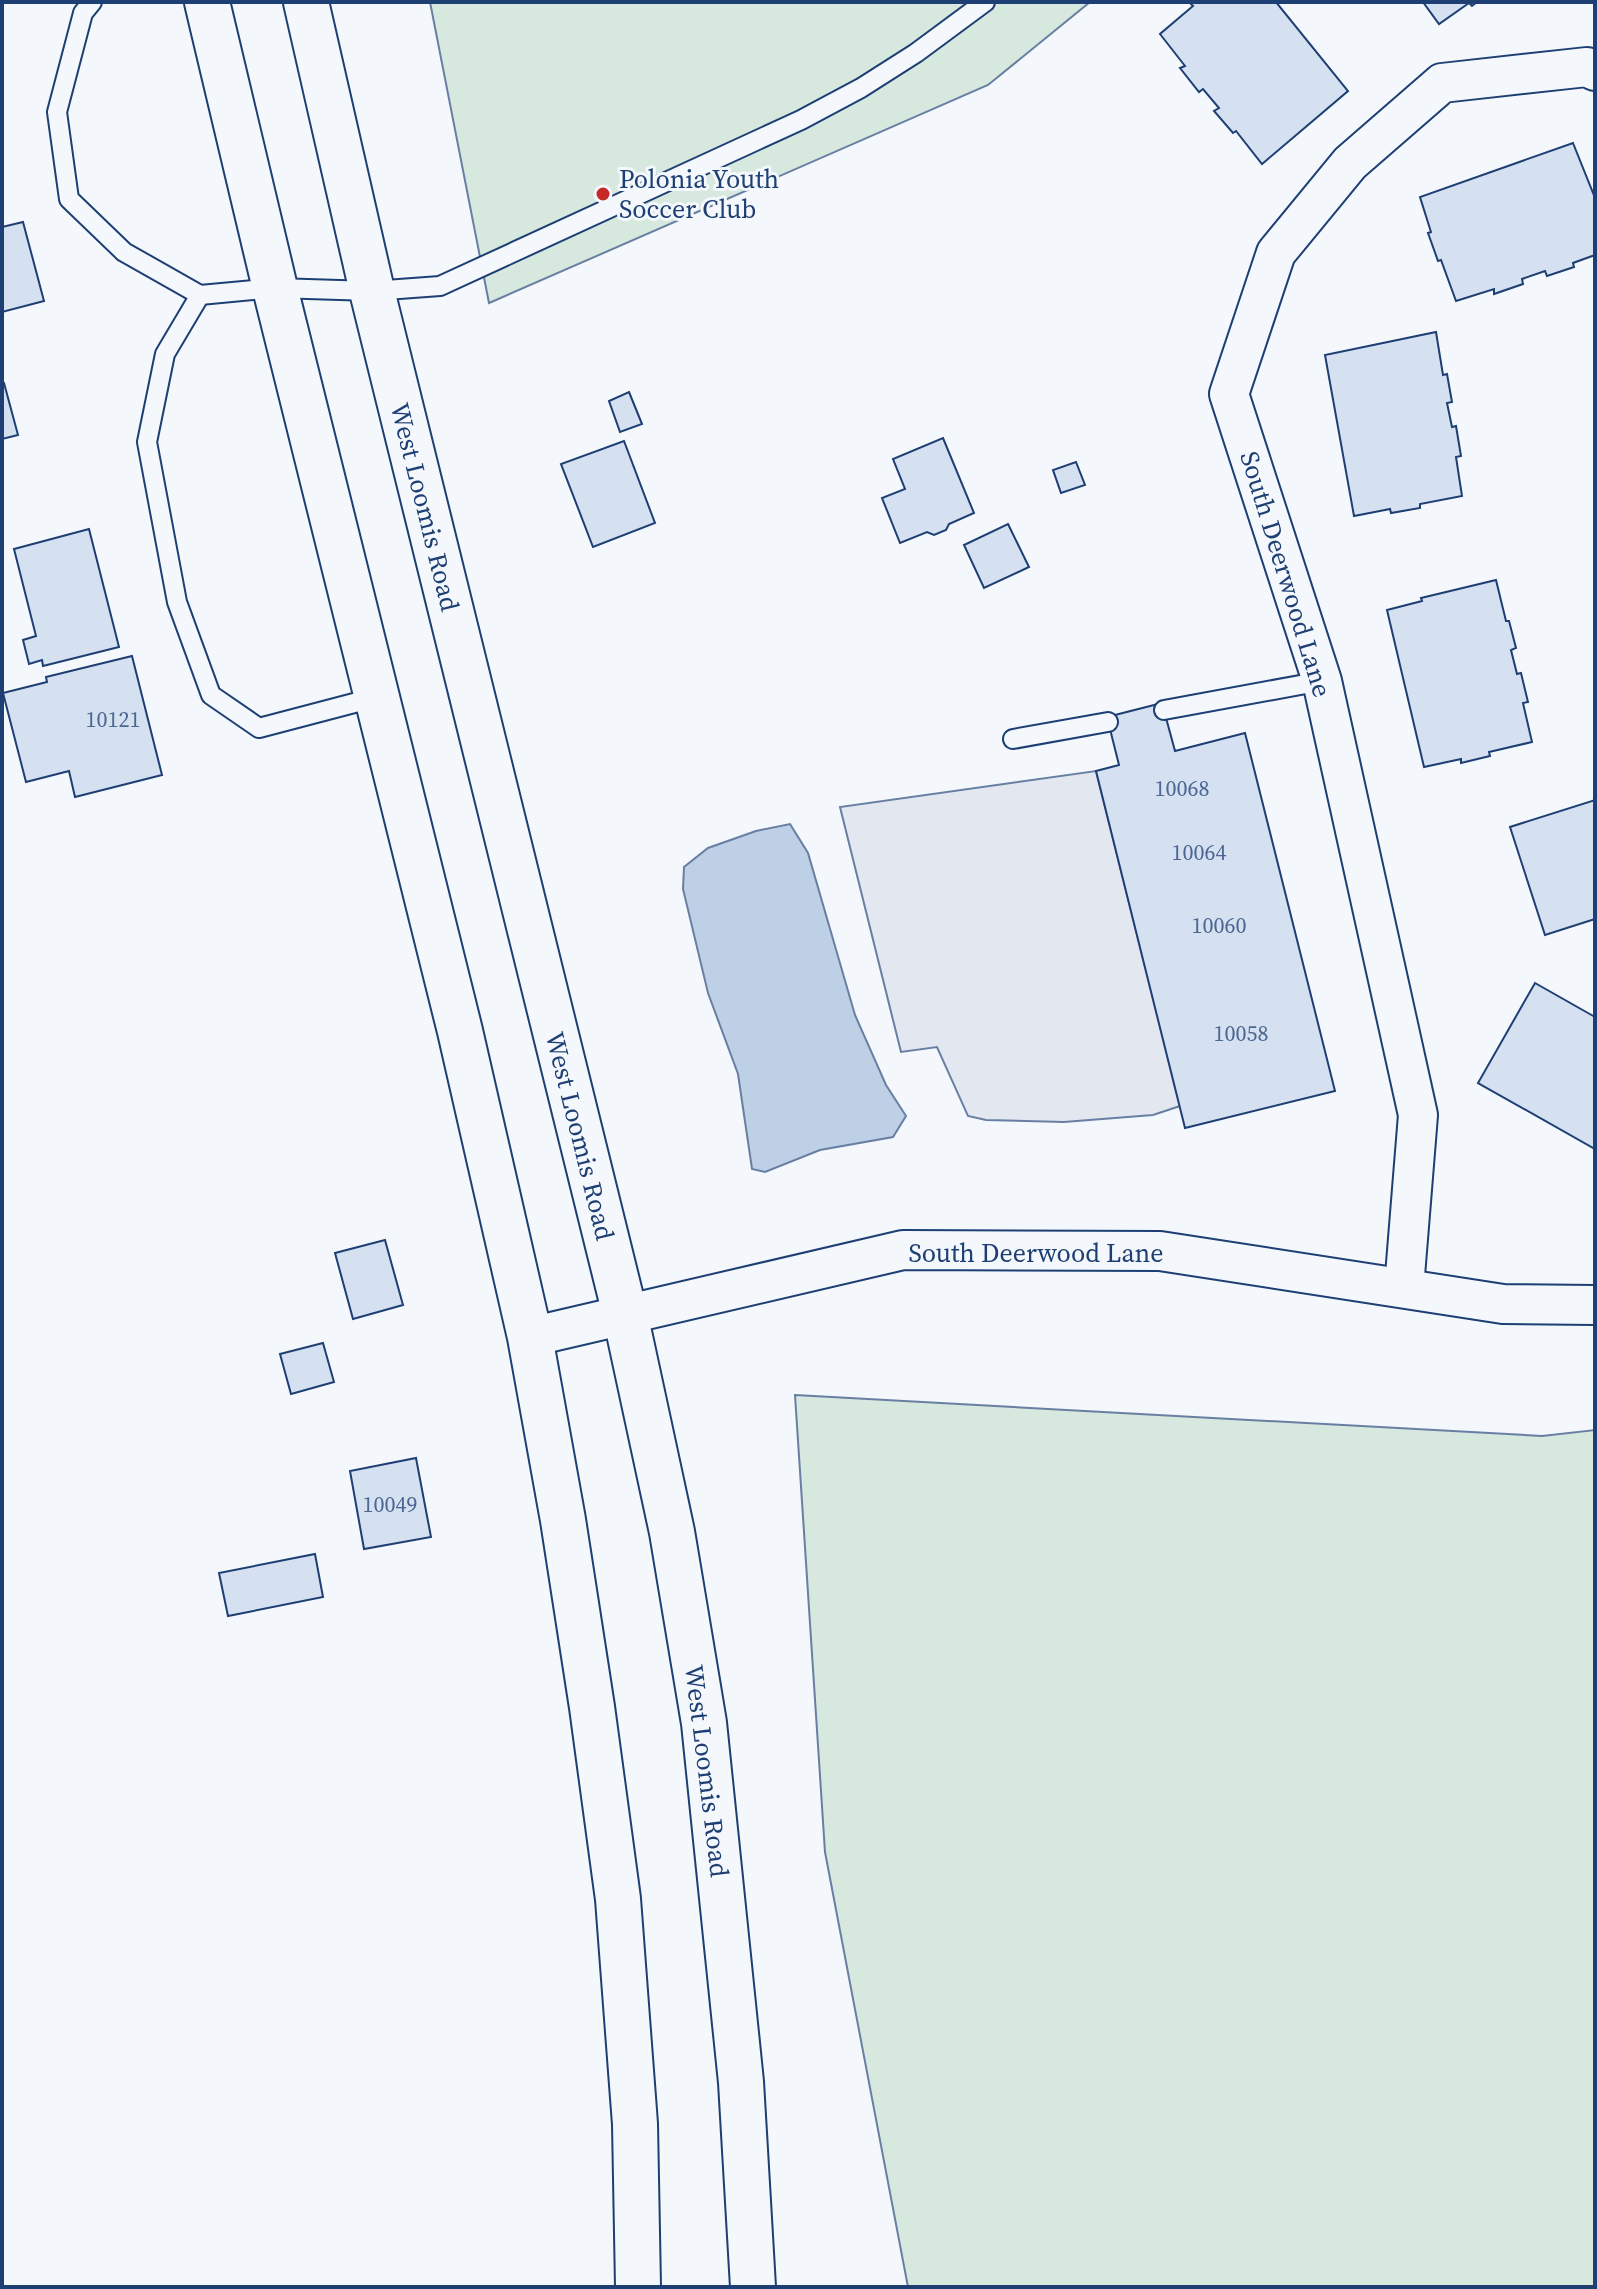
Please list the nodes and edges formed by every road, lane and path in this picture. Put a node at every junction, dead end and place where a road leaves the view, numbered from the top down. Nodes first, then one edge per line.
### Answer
1 (92, 2) edge
2 (207, 2) edge
3 (306, 2) edge
4 (985, 2) edge
5 (1595, 71) edge
6 (275, 288) junction
7 (372, 291) junction
8 (200, 295) junction
9 (1322, 681) junction
10 (377, 697) junction
11 (1164, 710) dead end
12 (1108, 722) dead end
13 (1013, 739) dead end
14 (1404, 1288) junction
15 (1595, 1305) edge
16 (625, 1314) junction
17 (530, 1337) junction
18 (638, 2287) edge
19 (753, 2287) edge

1 - 8 lane
2 - 6 main road
3 - 7 main road, West Loomis Road
4 - 7 lane
5 - 9 street, South Deerwood Lane
6 - 7 lane
6 - 8 lane
6 - 10 main road
7 - 16 main road, West Loomis Road
8 - 10 lane
9 - 11 lane
9 - 14 street, South Deerwood Lane
10 - 17 main road
12 - 13 lane
14 - 15 street, South Deerwood Lane
14 - 16 street, South Deerwood Lane
16 - 17 street, South Deerwood Lane
16 - 19 main road, West Loomis Road
17 - 18 main road

